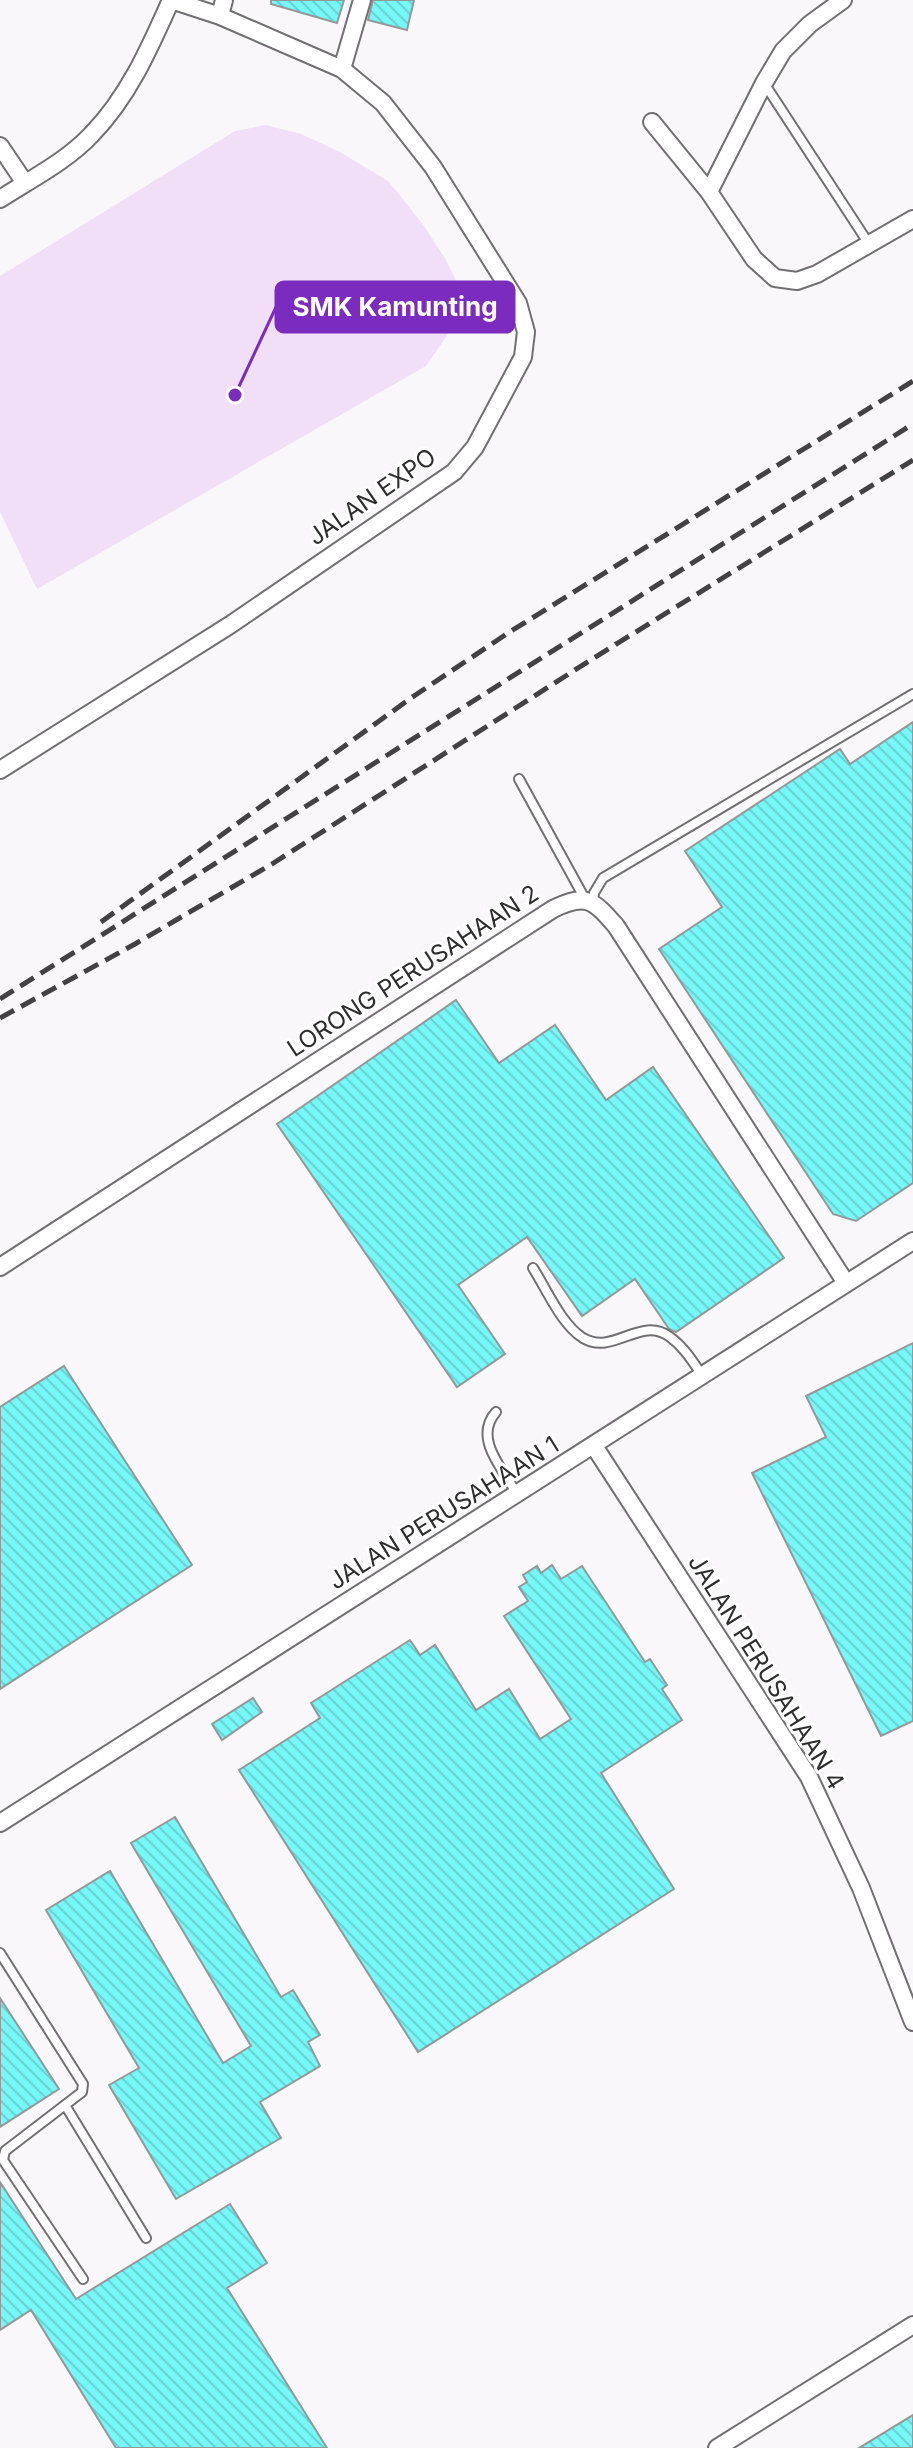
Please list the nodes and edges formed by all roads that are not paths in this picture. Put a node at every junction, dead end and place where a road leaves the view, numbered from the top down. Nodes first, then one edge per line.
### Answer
1 (171, 0) edge
2 (362, 0) edge
3 (843, 0) edge
4 (222, 8) edge
5 (342, 69) junction
6 (764, 83) junction
7 (652, 122) dead end
8 (0, 146) edge
9 (25, 183) junction
10 (709, 192) junction
11 (0, 199) edge
12 (913, 219) edge
13 (870, 245) junction
14 (913, 694) edge
15 (0, 770) edge
16 (519, 779) dead end
17 (589, 901) junction
18 (913, 1241) edge
19 (0, 1267) edge
20 (533, 1268) dead end
21 (846, 1283) junction
22 (703, 1376) junction
23 (496, 1412) dead end
24 (594, 1446) junction
25 (518, 1495) junction
26 (0, 1823) edge
27 (0, 1953) edge
28 (913, 2022) edge
29 (65, 2105) junction
30 (146, 2238) dead end
31 (83, 2279) dead end
32 (913, 2325) edge
33 (717, 2448) edge

1 - 4 street, JALAN EXPO
1 - 9 street
2 - 5 street
3 - 6 street
4 - 5 street, JALAN EXPO
5 - 15 street, JALAN EXPO
6 - 10 street
6 - 13 lane
7 - 10 street
8 - 9 street
9 - 11 street
10 - 13 street
12 - 13 street
14 - 17 lane
16 - 17 lane
17 - 19 street, LORONG PERUSAHAAN 2
17 - 21 street
18 - 21 street, JALAN PERUSAHAAN 1
20 - 22 lane
21 - 22 street, JALAN PERUSAHAAN 1
22 - 24 street, JALAN PERUSAHAAN 1
23 - 25 lane
24 - 25 street, JALAN PERUSAHAAN 1
24 - 28 street, JALAN PERUSAHAAN 4
25 - 26 street, JALAN PERUSAHAAN 1
27 - 29 lane
29 - 30 lane
29 - 31 lane
32 - 33 street

